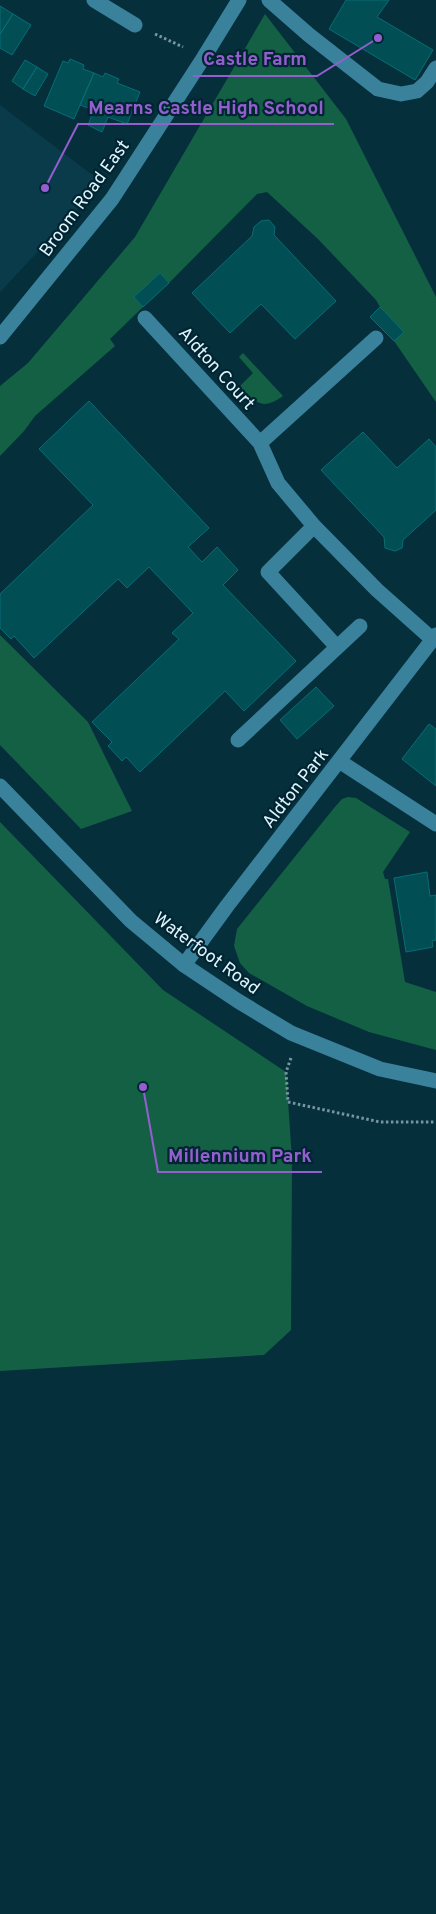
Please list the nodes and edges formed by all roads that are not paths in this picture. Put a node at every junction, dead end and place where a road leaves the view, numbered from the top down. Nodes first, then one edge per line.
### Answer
1 (94, 0) edge
2 (239, 0) edge
3 (269, 0) edge
4 (135, 25) road end
5 (436, 68) edge
6 (145, 318) dead end
7 (0, 337) edge
8 (376, 338) dead end
9 (260, 443) junction
10 (314, 526) junction
11 (360, 626) dead end
12 (434, 637) edge
13 (337, 647) junction
14 (238, 740) dead end
15 (339, 761) junction
16 (0, 786) edge
17 (436, 824) edge
18 (184, 965) junction
19 (436, 1081) edge

1 - 4 street
2 - 7 street, Broom Road East
3 - 5 street
6 - 9 street, Aldton Court
8 - 9 street
9 - 10 street, Aldton Court
10 - 12 street, Aldton Court
10 - 13 street
11 - 13 street
12 - 15 street, Aldton Park
13 - 14 street
15 - 17 street
15 - 18 street, Aldton Park
16 - 18 street, Waterfoot Road
18 - 19 street, Waterfoot Road

